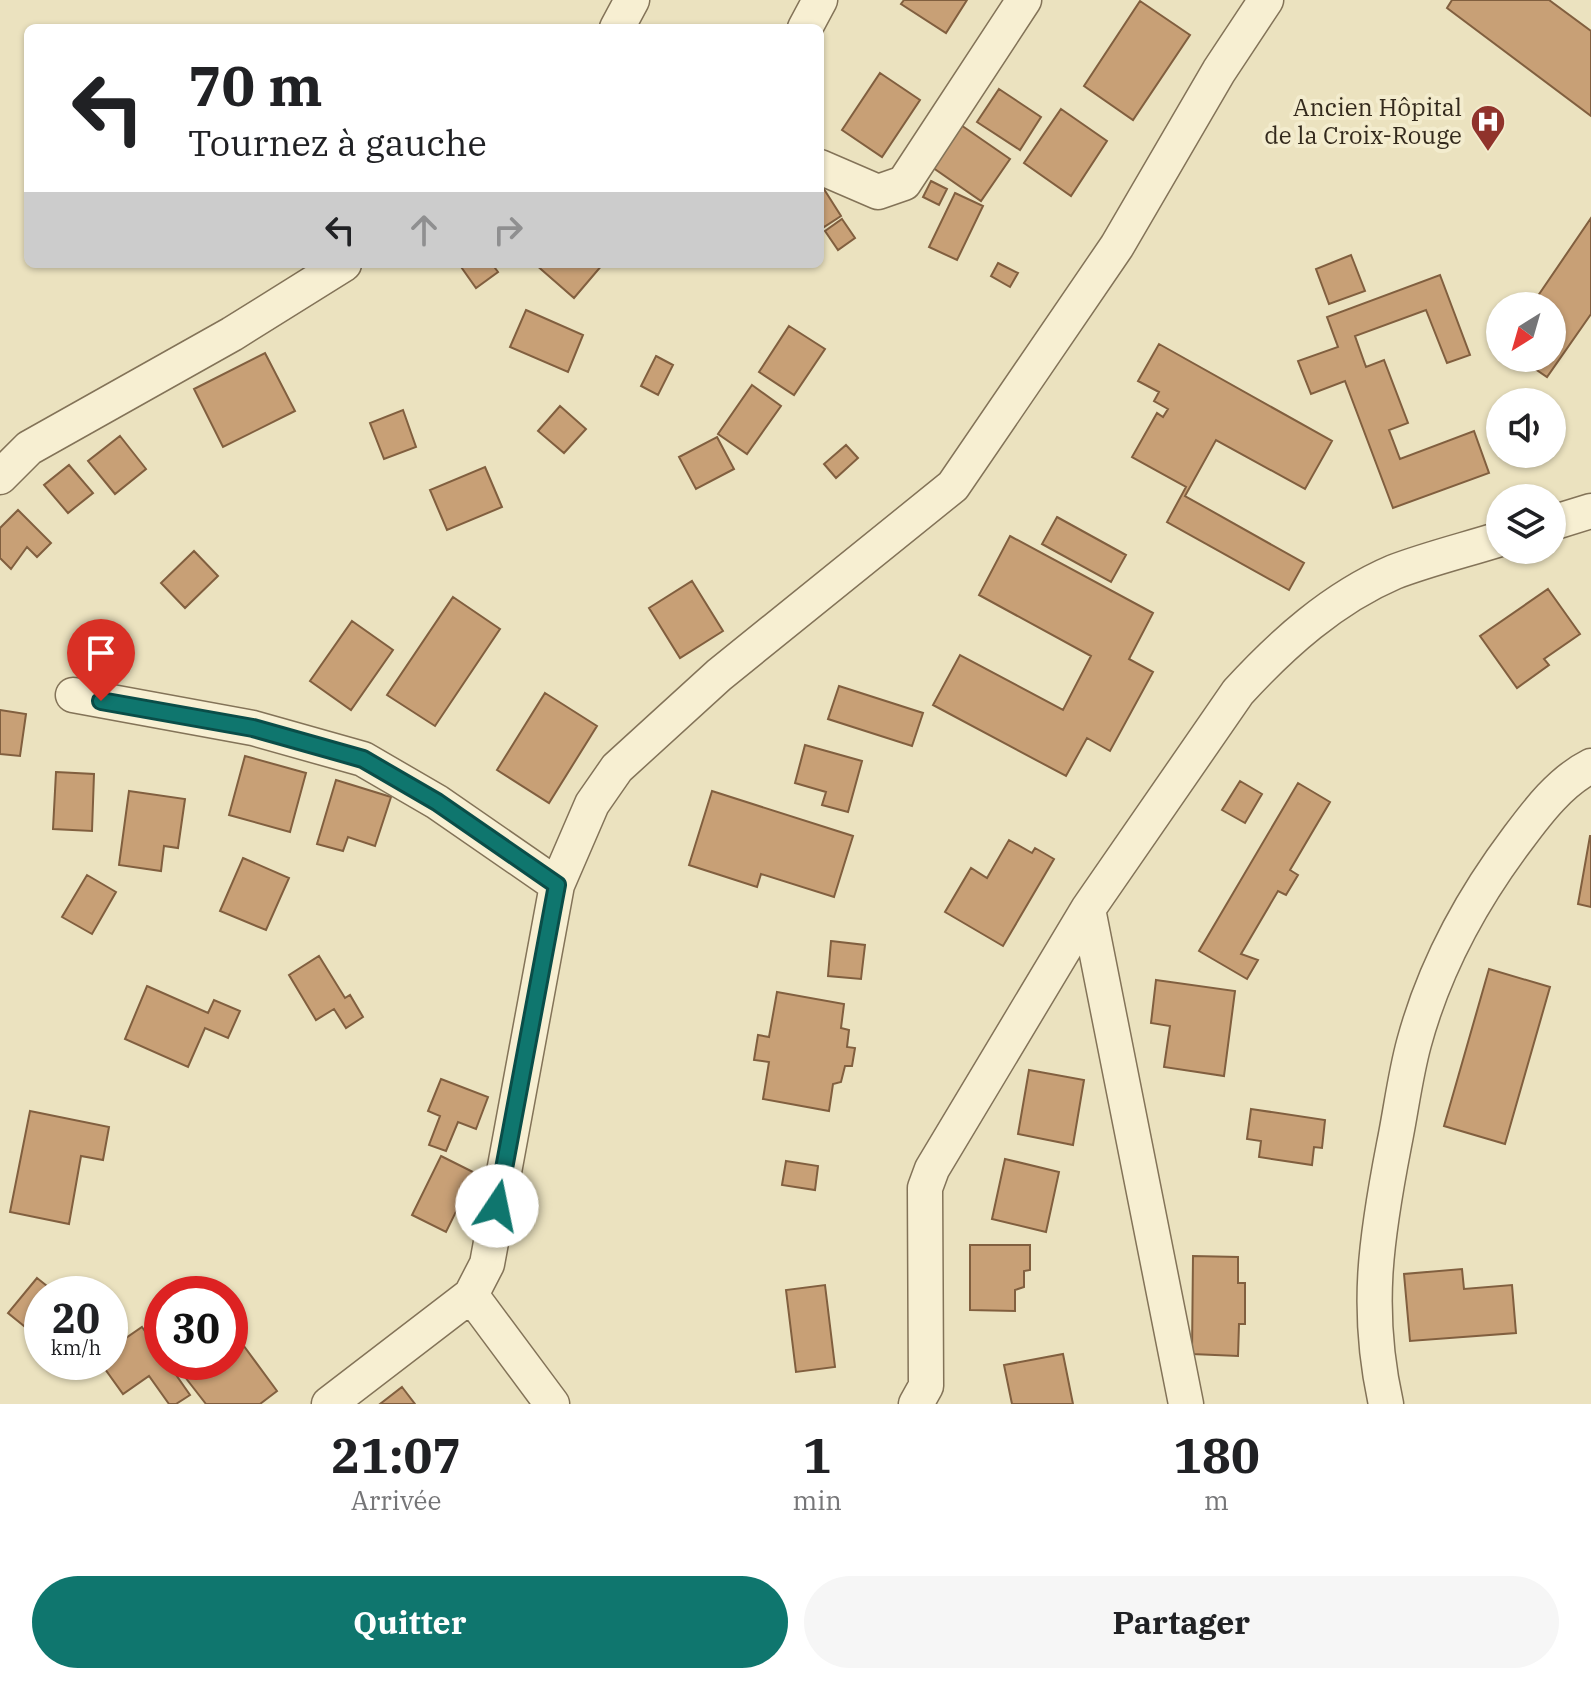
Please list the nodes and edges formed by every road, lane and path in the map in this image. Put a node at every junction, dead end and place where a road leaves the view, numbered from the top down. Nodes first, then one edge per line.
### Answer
1 (632, 0) edge
2 (820, 0) edge
3 (1024, 0) edge
4 (1266, 0) edge
5 (619, 24) edge
6 (807, 24) edge
7 (824, 169) edge
8 (338, 268) edge
9 (0, 477) edge
10 (1591, 511) edge
11 (1566, 519) edge
12 (1486, 543) edge
13 (73, 695) dead end
14 (1591, 766) edge
15 (557, 885) junction
16 (1088, 909) junction
17 (471, 1295) junction
18 (329, 1404) edge
19 (552, 1404) edge
20 (916, 1404) edge
21 (1186, 1404) edge
22 (1386, 1404) edge

1 - 5 street
2 - 6 street
3 - 7 street
4 - 15 street
8 - 9 street
10 - 11 street
12 - 16 street
13 - 15 street
14 - 22 street
15 - 17 street
16 - 20 street
16 - 21 street
17 - 18 street
17 - 19 street

